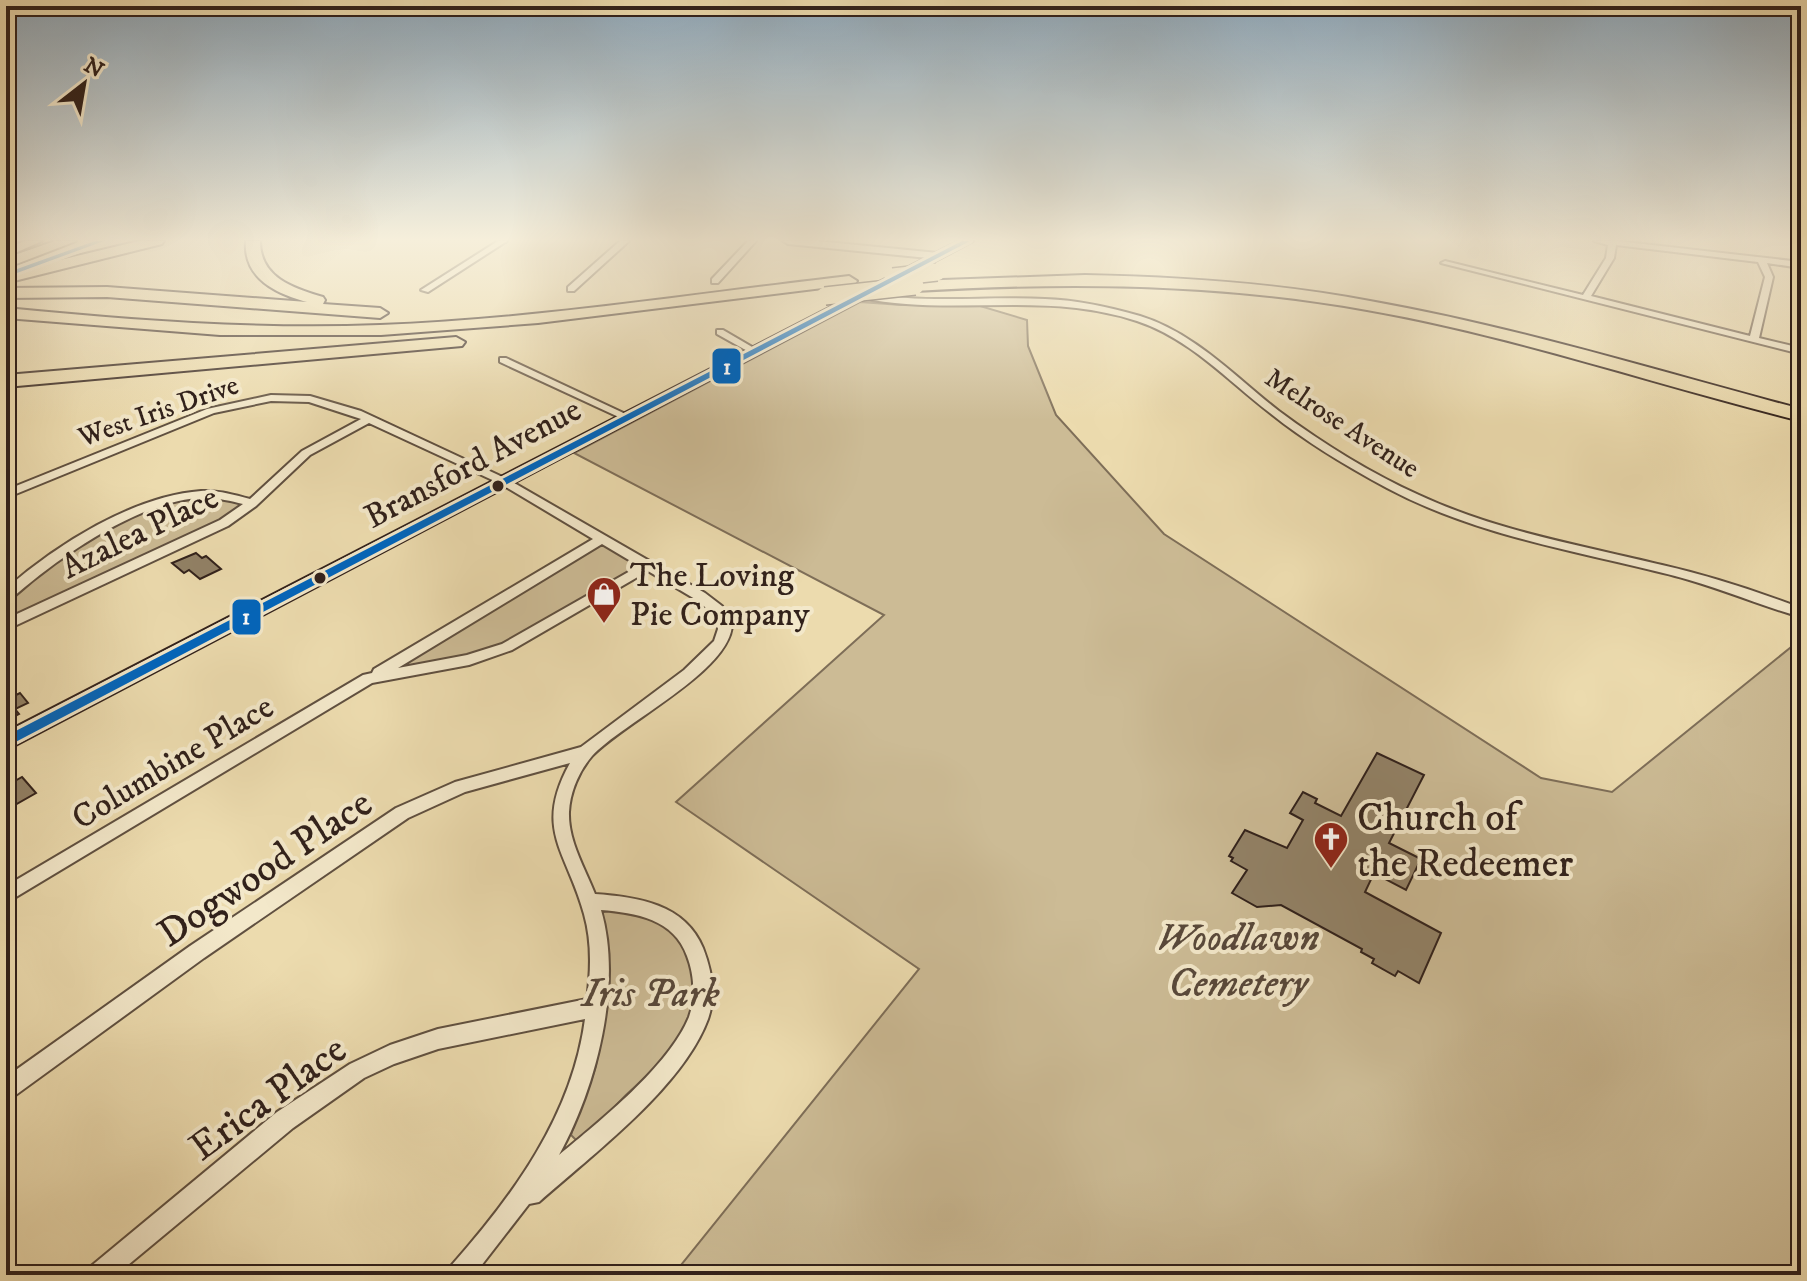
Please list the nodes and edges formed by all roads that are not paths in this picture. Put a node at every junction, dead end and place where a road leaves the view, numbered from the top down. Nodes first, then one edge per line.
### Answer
1 (217, 301) edge
2 (323, 301) edge
3 (683, 301) edge
4 (786, 301) edge
5 (854, 301) edge
6 (894, 301) edge
7 (1338, 301) edge
8 (1398, 301) edge
9 (1601, 301) edge
10 (1763, 301) edge
11 (656, 304) junction
12 (410, 312) junction
13 (6, 313) edge
14 (598, 324) junction
15 (6, 328) edge
16 (720, 332) dead end
17 (1754, 338) junction
18 (754, 351) junction
19 (1801, 351) edge
20 (503, 360) dead end
21 (151, 367) junction
22 (6, 369) edge
23 (6, 381) edge
24 (1801, 398) edge
25 (1801, 415) edge
26 (627, 417) junction
27 (368, 419) junction
28 (505, 482) junction
29 (6, 494) edge
30 (252, 503) junction
31 (602, 539) junction
32 (648, 566) junction
33 (6, 596) edge
34 (1801, 613) edge
35 (6, 625) edge
36 (368, 679) junction
37 (6, 742) edge
38 (586, 752) junction
39 (6, 895) edge
40 (589, 901) junction
41 (596, 1007) junction
42 (6, 1090) edge
43 (513, 1210) junction
44 (98, 1275) edge
45 (458, 1275) edge

1 - 12 highway
2 - 12 highway
3 - 11 highway, bridge
4 - 14 highway, bridge
5 - 18 main road, Bransford Avenue
6 - 34 street, Melrose Avenue
7 - 25 highway, bridge
8 - 24 highway
9 - 17 street
10 - 17 street
11 - 12 highway
11 - 13 highway
14 - 15 highway
14 - 21 highway
16 - 18 street
17 - 19 street
18 - 26 main road, Bransford Avenue
20 - 26 street
21 - 22 highway
21 - 23 highway
26 - 28 main road, Bransford Avenue
27 - 28 street, West Iris Drive
27 - 29 street, West Iris Drive
27 - 30 street, Azalea Place
28 - 31 street, West Iris Drive
28 - 37 main road, Bransford Avenue
30 - 33 street, Azalea Place
30 - 35 street, Azalea Place
31 - 32 street, West Iris Drive
31 - 36 street, Columbine Place
32 - 36 street, Columbine Place
32 - 38 street, West Iris Drive
36 - 39 street, Columbine Place
38 - 40 street
38 - 42 street, Dogwood Place
40 - 41 street
40 - 43 street
41 - 43 street
41 - 44 street, Erica Place
43 - 45 street

